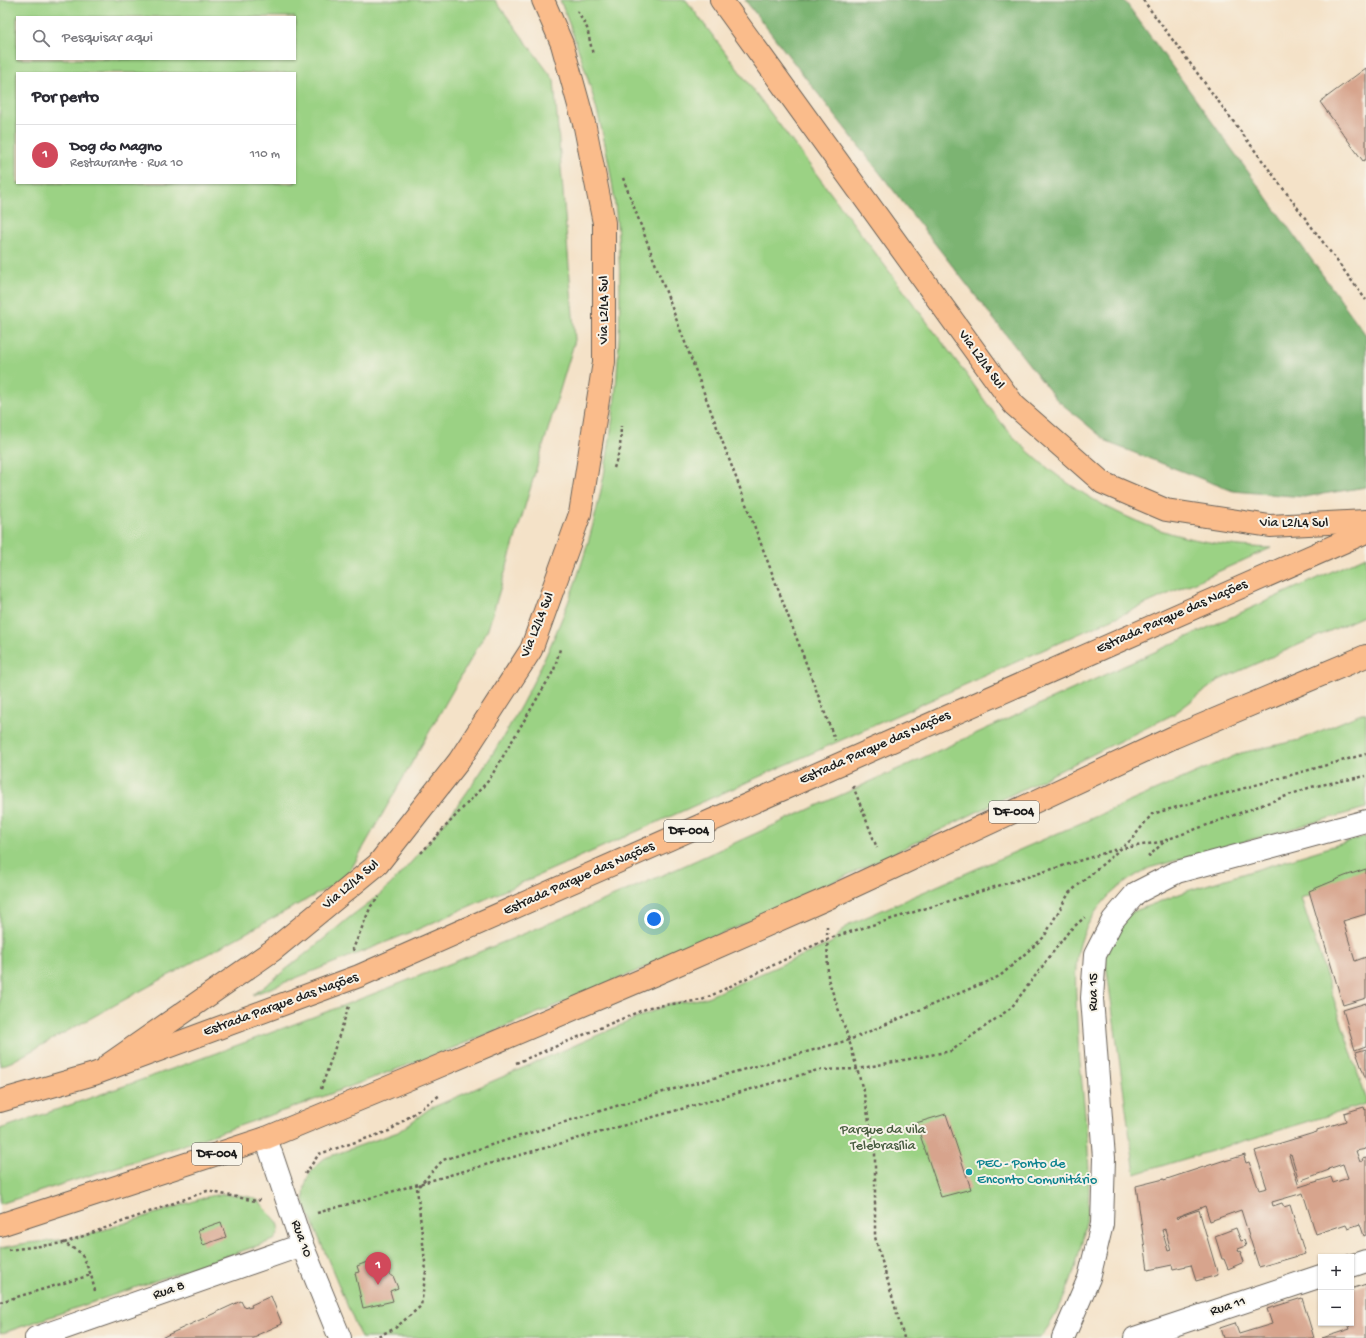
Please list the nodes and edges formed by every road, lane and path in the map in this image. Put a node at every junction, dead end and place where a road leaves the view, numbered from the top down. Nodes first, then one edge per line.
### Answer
1 (543, 0) edge
2 (721, 0) edge
3 (1143, 0) edge
4 (574, 6) dead end
5 (594, 59) dead end
6 (622, 174) dead end
7 (1366, 300) edge
8 (1366, 521) edge
9 (1366, 532) edge
10 (1366, 656) edge
11 (1366, 754) edge
12 (844, 762) junction
13 (1366, 776) edge
14 (1366, 820) edge
15 (1166, 840) junction
16 (1143, 862) dead end
17 (886, 872) junction
18 (826, 899) junction
19 (1086, 915) dead end
20 (827, 939) junction
21 (359, 976) junction
22 (849, 1040) junction
23 (513, 1064) dead end
24 (857, 1069) junction
25 (94, 1074) junction
26 (440, 1094) dead end
27 (0, 1101) edge
28 (311, 1119) junction
29 (266, 1138) junction
30 (303, 1177) dead end
31 (263, 1198) dead end
32 (294, 1219) junction
33 (0, 1224) edge
34 (64, 1243) junction
35 (302, 1244) junction
36 (7, 1250) dead end
37 (1366, 1261) edge
38 (1354, 1265) edge
39 (90, 1275) junction
40 (1318, 1277) edge
41 (0, 1302) edge
42 (102, 1315) junction
43 (36, 1338) edge
44 (340, 1338) edge
45 (373, 1338) edge
46 (904, 1338) edge
47 (1063, 1338) edge
48 (1135, 1338) edge

1 - 25 main road, Via L2/L4 Sul
2 - 8 main road, Via L2/L4 Sul
3 - 7 path
4 - 5 path
6 - 12 path
9 - 12 main road, Estrada Parque das Nações / DF-004
10 - 17 main road, DF-004
11 - 22 path
12 - 17 path
12 - 21 main road, Estrada Parque das Nações / DF-004
13 - 15 path
14 - 47 street, Rua 15
15 - 16 path
15 - 20 path
17 - 18 main road, DF-004
18 - 20 path
18 - 28 main road, DF-004
19 - 24 path
20 - 22 path
20 - 23 path
21 - 25 main road, Estrada Parque das Nações / DF-004
21 - 28 path
22 - 24 path
22 - 45 path
24 - 32 path
24 - 46 path
25 - 27 main road, Estrada Parque das Nações / DF-004
26 - 30 path
28 - 29 main road, DF-004
29 - 32 street, Rua 10
29 - 33 main road, DF-004
31 - 34 path
32 - 35 street, Rua 10
34 - 36 path
34 - 39 path
35 - 42 street, Rua 8
35 - 44 street, Rua 10
37 - 38 street
39 - 41 path
39 - 42 path
40 - 48 street, Rua 11
42 - 43 street, Rua 8

